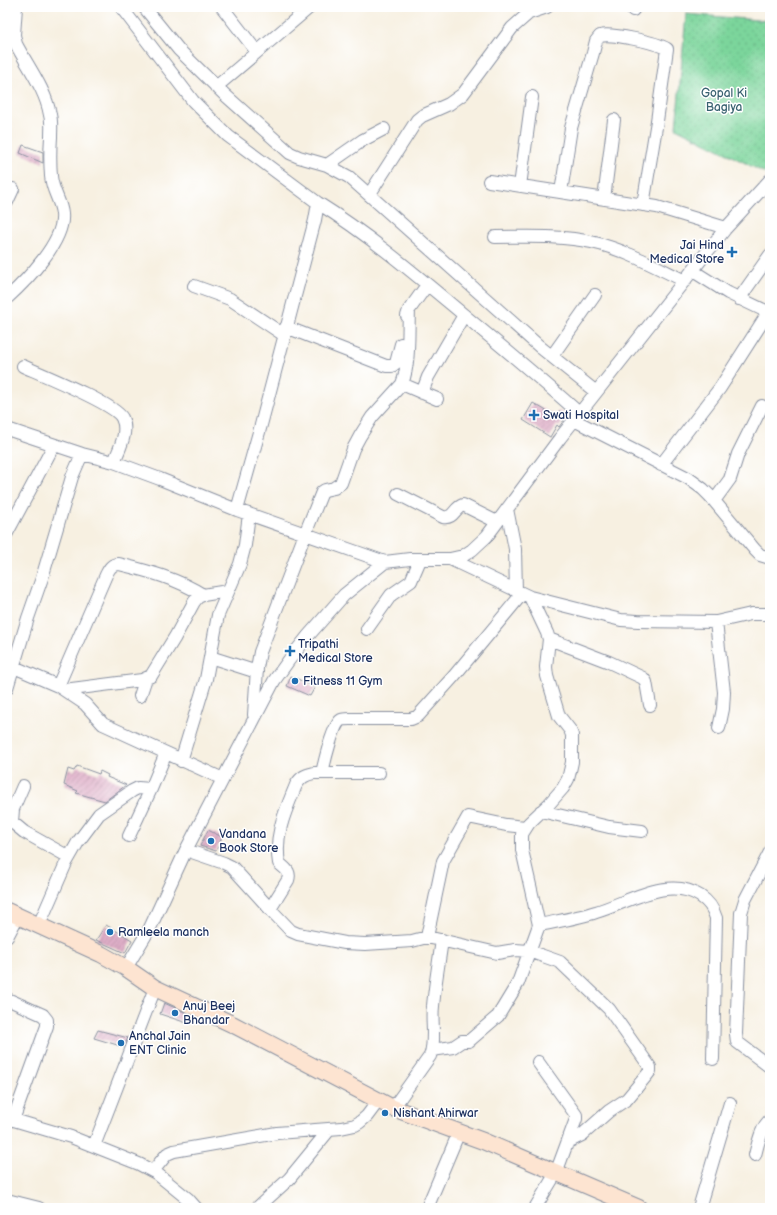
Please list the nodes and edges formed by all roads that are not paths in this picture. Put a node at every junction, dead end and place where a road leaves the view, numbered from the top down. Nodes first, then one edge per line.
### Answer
1 (16, 7) edge
2 (121, 7) edge
3 (144, 7) edge
4 (222, 7) edge
5 (310, 7) edge
6 (547, 7) edge
7 (257, 52) junction
8 (216, 87) junction
9 (532, 97) dead end
10 (614, 120) dead end
11 (384, 129) dead end
12 (327, 165) junction
13 (770, 180) edge
14 (489, 181) dead end
15 (520, 186) junction
16 (12, 189) dead end
17 (561, 192) junction
18 (369, 195) junction
19 (604, 199) junction
20 (7, 202) edge
21 (318, 203) junction
22 (643, 205) junction
23 (726, 228) junction
24 (495, 237) dead end
25 (770, 255) edge
26 (692, 271) junction
27 (685, 281) junction
28 (427, 285) junction
29 (194, 286) dead end
30 (595, 295) dead end
31 (7, 298) edge
32 (739, 299) junction
33 (409, 310) junction
34 (769, 313) edge
35 (464, 315) junction
36 (285, 331) junction
37 (552, 356) junction
38 (23, 366) dead end
39 (402, 384) junction
40 (596, 392) junction
41 (422, 393) junction
42 (437, 399) dead end
43 (762, 406) dead end
44 (577, 417) junction
45 (7, 429) edge
46 (54, 445) junction
47 (82, 454) junction
48 (114, 462) junction
49 (661, 465) junction
50 (398, 494) dead end
51 (714, 501) junction
52 (507, 509) junction
53 (237, 510) junction
54 (249, 514) junction
55 (497, 522) junction
56 (7, 533) edge
57 (305, 534) junction
58 (770, 558) edge
59 (450, 559) junction
60 (420, 560) junction
61 (385, 562) junction
62 (228, 591) junction
63 (523, 594) junction
64 (203, 595) junction
65 (770, 614) edge
66 (716, 622) junction
67 (367, 629) dead end
68 (548, 639) junction
69 (210, 657) junction
70 (10, 665) edge
71 (257, 672) junction
72 (146, 678) junction
73 (7, 688) edge
74 (61, 688) junction
75 (140, 696) dead end
76 (650, 705) dead end
77 (254, 720) junction
78 (719, 728) dead end
79 (166, 753) junction
80 (181, 761) junction
81 (322, 773) junction
82 (379, 774) dead end
83 (223, 779) junction
84 (23, 786) dead end
85 (151, 789) junction
86 (541, 811) junction
87 (525, 828) junction
88 (642, 831) dead end
89 (129, 836) dead end
90 (186, 850) junction
91 (69, 857) junction
92 (768, 859) edge
93 (270, 909) junction
94 (12, 914) edge
95 (539, 925) junction
96 (38, 926) junction
97 (7, 937) edge
98 (427, 937) junction
99 (442, 940) junction
100 (529, 951) junction
101 (126, 968) junction
102 (156, 988) junction
103 (7, 999) edge
104 (432, 1050) junction
105 (713, 1059) dead end
106 (538, 1062) dead end
107 (770, 1067) edge
108 (379, 1100) junction
109 (730, 1103) dead end
110 (393, 1108) junction
111 (10, 1119) edge
112 (770, 1120) edge
113 (330, 1129) junction
114 (459, 1132) junction
115 (568, 1142) junction
116 (94, 1146) junction
117 (755, 1155) dead end
118 (153, 1171) junction
119 (556, 1173) junction
120 (7, 1200) edge
121 (630, 1206) edge
122 (39, 1208) edge
123 (196, 1208) edge
124 (257, 1208) edge
125 (427, 1208) edge
126 (535, 1208) edge
127 (699, 1208) edge

1 - 31 street
2 - 21 street
3 - 8 street
4 - 7 street
5 - 7 street
6 - 18 street
7 - 8 street
8 - 12 street
9 - 15 street
10 - 19 street
11 - 12 street
12 - 18 street
13 - 23 street
14 - 15 street
15 - 17 street
16 - 20 street
17 - 19 street
17 - 22 street
18 - 37 street
19 - 22 street
21 - 28 street
21 - 36 street
22 - 23 street
23 - 26 street
24 - 27 street
25 - 32 street
26 - 27 street
26 - 32 street
27 - 40 street
28 - 33 street
28 - 35 street
29 - 36 street
30 - 37 street
32 - 34 street
33 - 36 street
33 - 39 street
34 - 49 street
35 - 41 street
35 - 44 street
36 - 53 street
37 - 40 street
38 - 48 street
39 - 41 street
39 - 57 street
40 - 44 street
41 - 42 street
43 - 51 street
44 - 49 street
44 - 52 street
45 - 46 street
46 - 47 street
46 - 56 street
47 - 48 street
47 - 70 street
48 - 53 street
49 - 51 street
50 - 55 street
51 - 58 street
52 - 55 street
52 - 63 street
53 - 54 street
54 - 57 street
54 - 62 street
55 - 59 street
57 - 61 street
57 - 71 street
59 - 60 street
59 - 63 street
60 - 61 street
60 - 67 street
61 - 77 street
62 - 64 street
62 - 69 street
63 - 66 street
63 - 68 street
63 - 81 street
64 - 72 street
64 - 74 street
65 - 66 street
66 - 78 street
68 - 76 street
68 - 86 street
69 - 71 street
69 - 80 street
70 - 73 street
70 - 74 street
71 - 77 street
72 - 74 street
72 - 75 street
74 - 79 street
77 - 83 street
79 - 80 street
79 - 85 street
80 - 83 street
81 - 82 street
81 - 93 street
83 - 90 street
84 - 91 street
85 - 89 street
85 - 91 street
86 - 87 street
86 - 88 street
87 - 95 street
87 - 98 street
90 - 93 street
90 - 101 street
91 - 96 street
92 - 107 street
93 - 98 street
94 - 96 main road
94 - 97 street
95 - 100 street
95 - 105 street
96 - 101 main road
98 - 99 street
99 - 100 street
99 - 104 street
100 - 104 street
100 - 115 street
101 - 102 main road
102 - 108 main road
102 - 116 street
103 - 111 street
104 - 110 street
106 - 115 street
108 - 110 main road
108 - 113 street
109 - 127 street
110 - 114 main road
111 - 116 street
112 - 117 street
113 - 118 street
113 - 124 street
114 - 119 main road
114 - 125 street
115 - 119 street
116 - 118 street
118 - 123 street
119 - 121 main road
119 - 126 street
120 - 122 street

